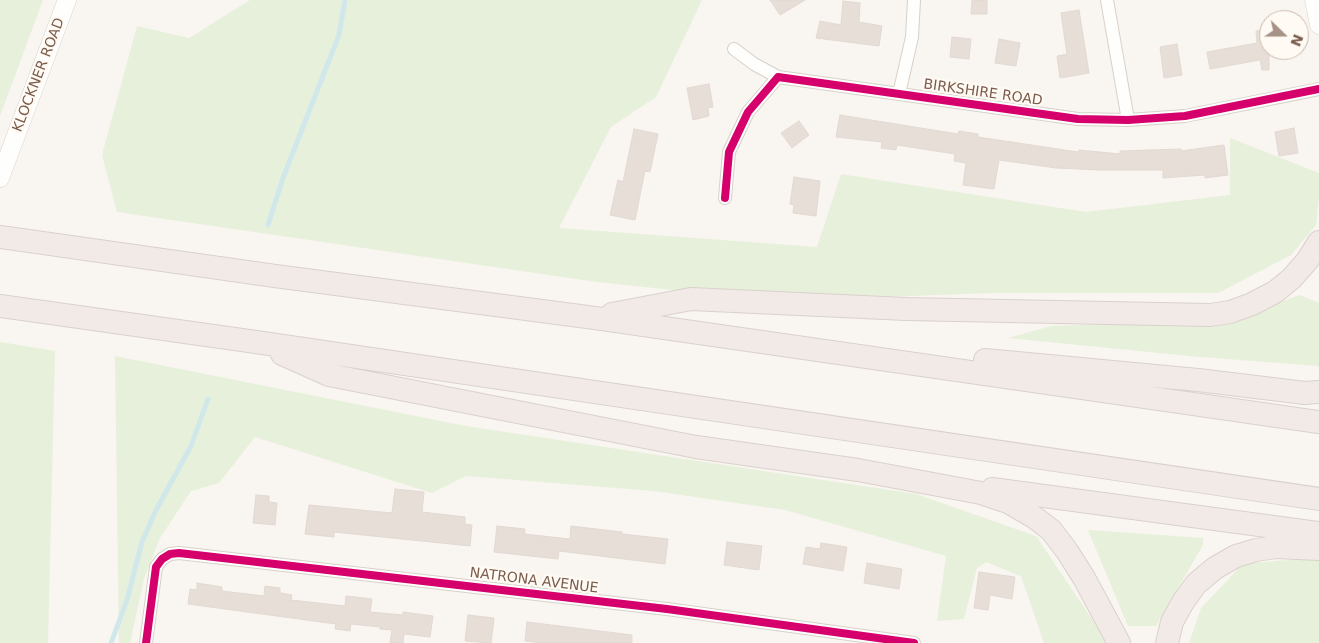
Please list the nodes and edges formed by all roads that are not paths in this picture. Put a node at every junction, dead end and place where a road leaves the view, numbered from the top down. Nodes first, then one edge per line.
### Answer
1 (67, 0) edge
2 (914, 0) edge
3 (1107, 0) edge
4 (1314, 0) edge
5 (1319, 25) edge
6 (734, 49) dead end
7 (778, 77) junction
8 (1319, 89) edge
9 (899, 94) junction
10 (1128, 120) junction
11 (0, 178) edge
12 (725, 198) dead end
13 (0, 237) edge
14 (1319, 242) edge
15 (0, 306) edge
16 (595, 318) junction
17 (686, 331) junction
18 (256, 342) junction
19 (1312, 392) edge
20 (1312, 421) edge
21 (890, 477) junction
22 (1316, 498) edge
23 (1317, 541) edge
24 (146, 643) edge
25 (914, 643) edge
26 (1119, 643) edge
27 (1167, 643) edge

1 - 11 main road, KLOCKNER ROAD
2 - 9 street
3 - 10 street
4 - 5 main road
6 - 7 street, BIRKSHIRE ROAD
7 - 9 street, BIRKSHIRE ROAD
7 - 12 street
8 - 10 street, BIRKSHIRE ROAD
9 - 10 street, BIRKSHIRE ROAD
13 - 16 highway
14 - 16 highway
15 - 18 highway
16 - 17 highway
17 - 19 highway
17 - 20 highway
18 - 21 highway
18 - 22 highway
21 - 23 highway
21 - 26 highway
23 - 27 highway
24 - 25 street, NATRONA AVENUE

